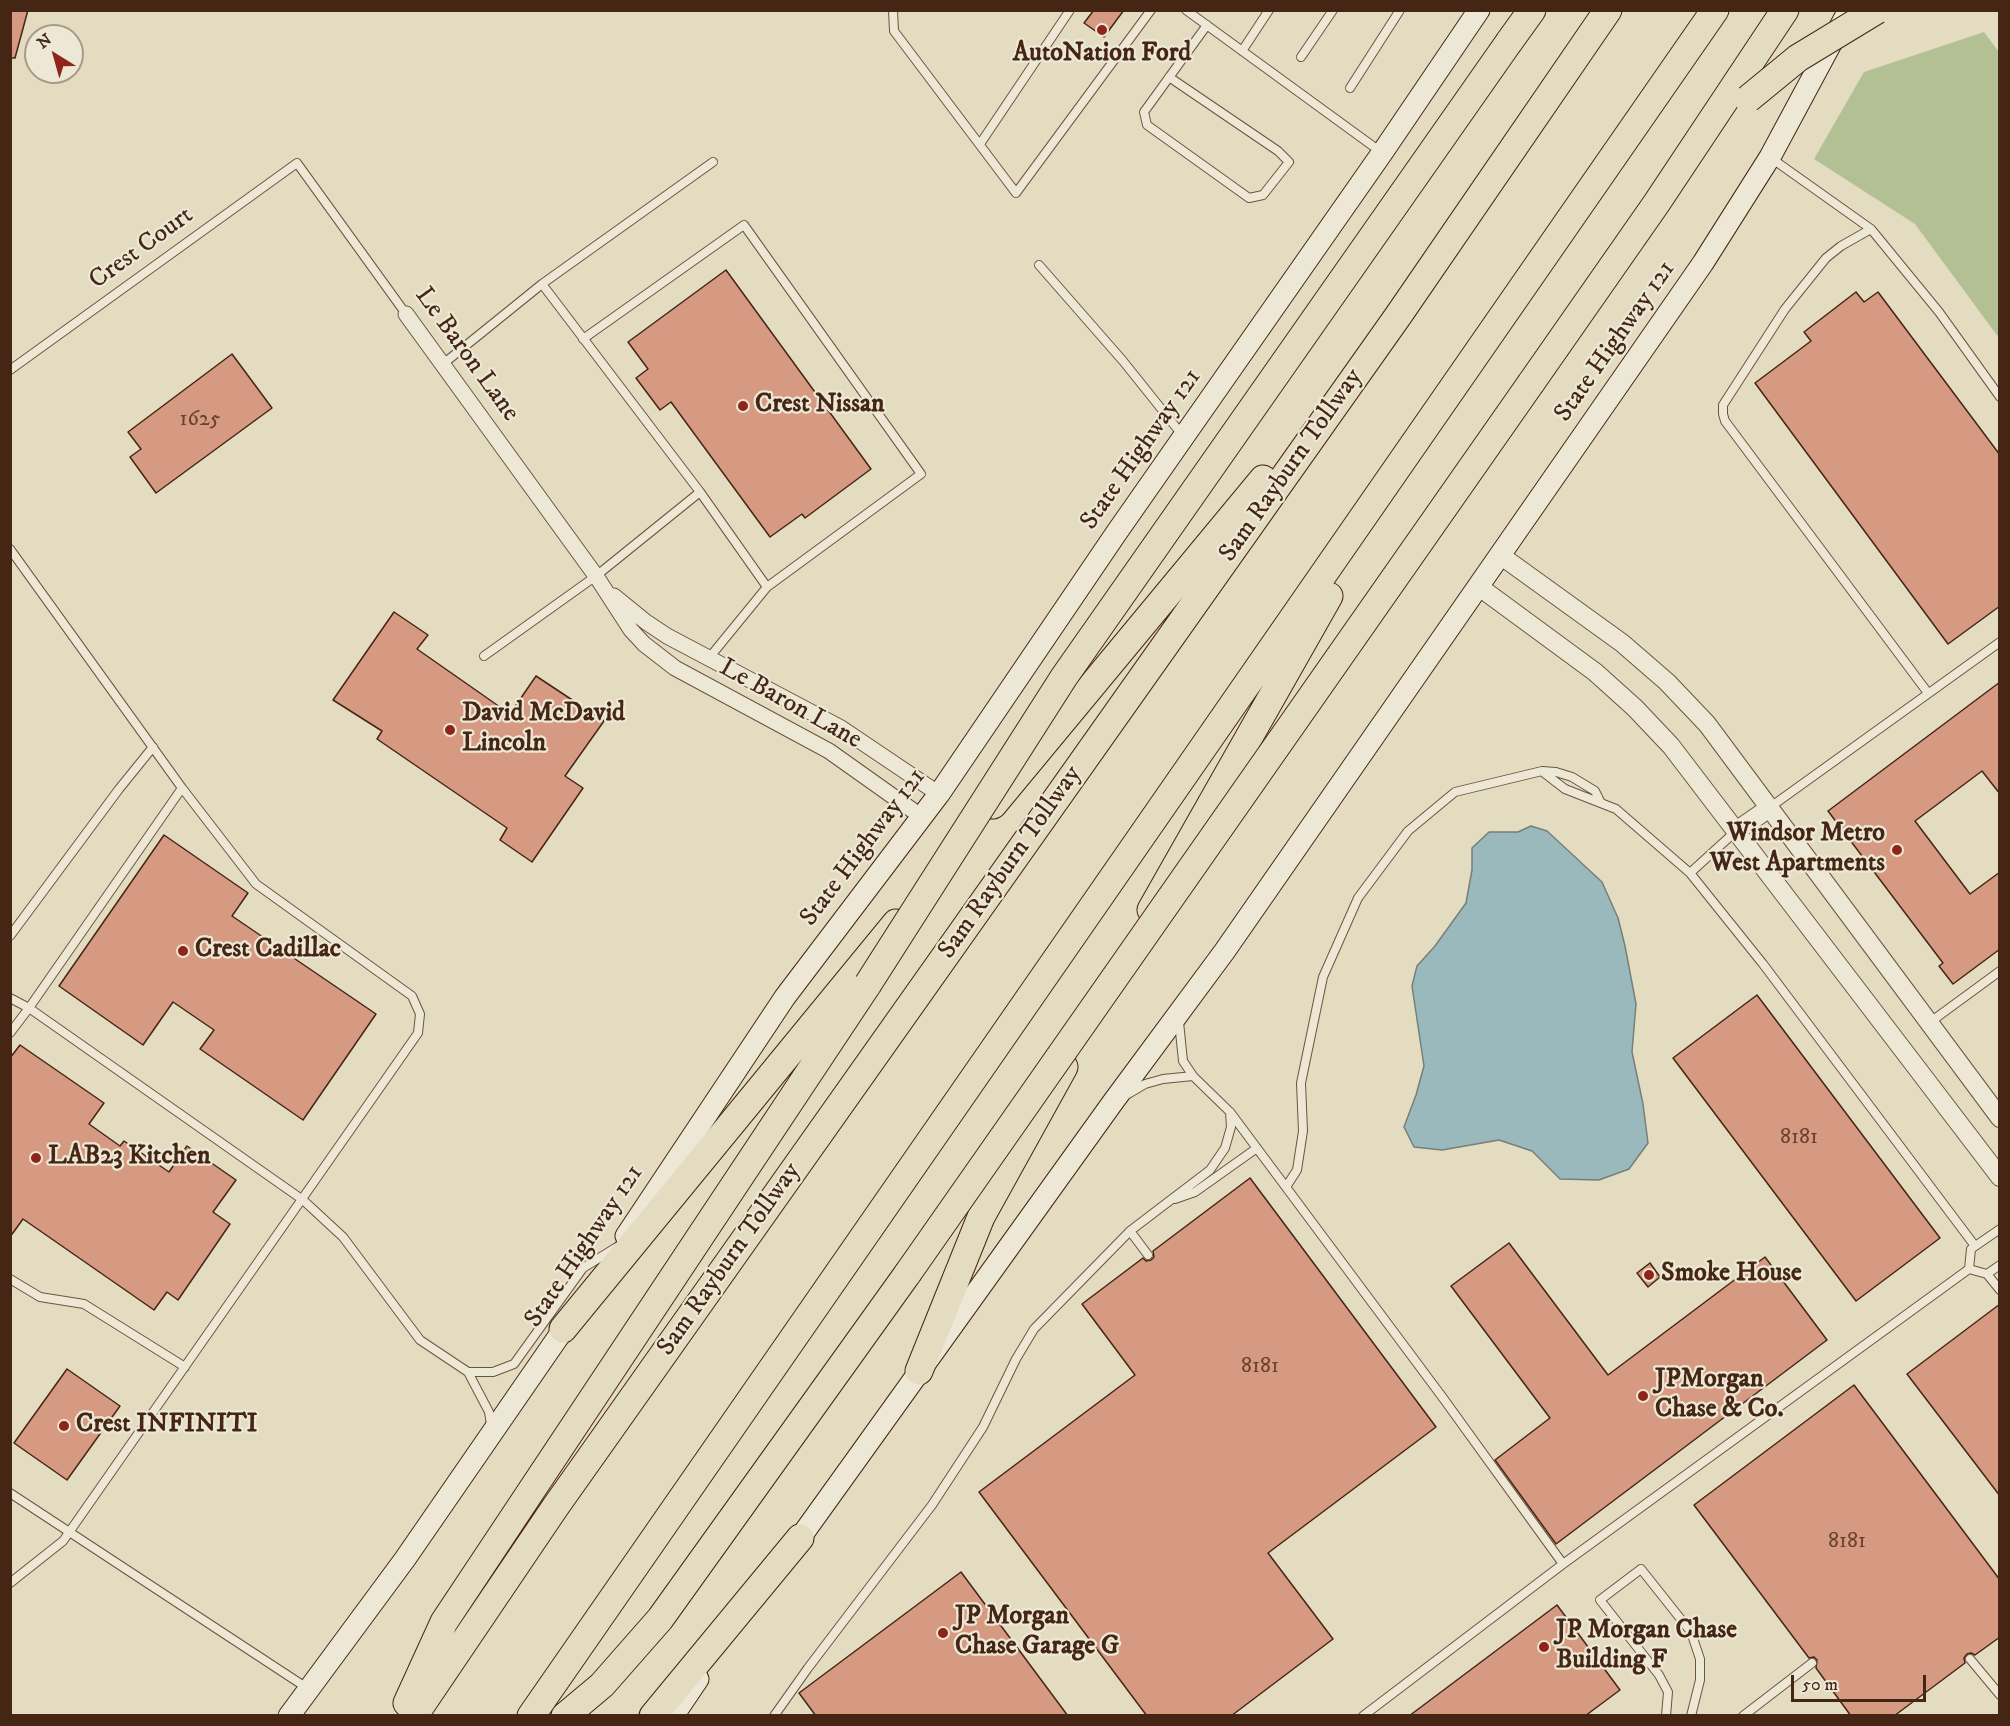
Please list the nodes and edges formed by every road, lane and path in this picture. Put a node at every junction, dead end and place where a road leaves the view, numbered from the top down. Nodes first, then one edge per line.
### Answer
1 (893, 10) edge
2 (1070, 10) edge
3 (1150, 10) edge
4 (1186, 10) edge
5 (1269, 10) edge
6 (1333, 10) edge
7 (1400, 10) edge
8 (1532, 10) edge
9 (1608, 10) edge
10 (1715, 10) edge
11 (1785, 10) edge
12 (1849, 10) edge
13 (1877, 10) edge
14 (1200, 14) edge
15 (1474, 14) edge
16 (1207, 25) junction
17 (1242, 51) junction
18 (1301, 57) dead end
19 (1169, 77) junction
20 (1350, 88) dead end
21 (980, 144) junction
22 (1382, 153) junction
23 (1770, 157) junction
24 (713, 162) dead end
25 (297, 163) joint
26 (1656, 204) junction
27 (1871, 229) junction
28 (1040, 265) dead end
29 (542, 284) junction
30 (406, 314) joint
31 (1398, 316) junction
32 (583, 339) junction
33 (443, 364) junction
34 (10, 370) edge
35 (2000, 397) edge
36 (1184, 438) junction
37 (1417, 441) junction
38 (700, 492) junction
39 (12, 553) edge
40 (1500, 555) junction
41 (596, 576) junction
42 (1478, 586) junction
43 (767, 587) junction
44 (2000, 642) edge
45 (484, 656) dead end
46 (709, 658) junction
47 (1928, 693) junction
48 (153, 747) junction
49 (1542, 771) junction
50 (182, 788) junction
51 (939, 794) junction
52 (1600, 801) junction
53 (1768, 809) junction
54 (922, 816) junction
55 (1736, 831) junction
56 (1690, 873) junction
57 (10, 936) edge
58 (2000, 971) edge
59 (10, 998) edge
60 (29, 1008) junction
61 (1179, 1013) junction
62 (1929, 1023) junction
63 (10, 1033) edge
64 (1192, 1076) junction
65 (1113, 1102) junction
66 (1230, 1112) junction
67 (2000, 1118) edge
68 (1257, 1148) junction
69 (2000, 1177) edge
70 (1286, 1186) junction
71 (303, 1200) junction
72 (1168, 1201) junction
73 (2000, 1228) edge
74 (1130, 1231) junction
75 (620, 1245) junction
76 (1975, 1246) junction
77 (1148, 1255) dead end
78 (2000, 1265) edge
79 (1969, 1269) junction
80 (1987, 1274) junction
81 (10, 1279) edge
82 (2000, 1290) edge
83 (563, 1329) junction
84 (185, 1367) junction
85 (919, 1371) junction
86 (468, 1372) junction
87 (491, 1432) junction
88 (10, 1493) edge
89 (70, 1531) junction
90 (800, 1538) junction
91 (1563, 1564) junction
92 (10, 1583) edge
93 (1970, 1659) dead end
94 (1812, 1663) dead end
95 (309, 1689) junction
96 (2000, 1695) edge
97 (289, 1716) edge
98 (401, 1716) edge
99 (414, 1716) edge
100 (531, 1716) edge
101 (565, 1716) edge
102 (653, 1716) edge
103 (673, 1716) edge
104 (774, 1716) edge
105 (1363, 1716) edge
106 (1666, 1716) edge
107 (1691, 1716) edge
108 (1743, 1716) edge

1 - 21 lane
2 - 21 lane
3 - 21 lane
4 - 14 lane
5 - 17 lane
6 - 18 lane
7 - 20 lane
8 - 98 highway, bridge
9 - 31 highway, Sam Rayburn Tollway
10 - 37 highway
11 - 26 highway
12 - 23 main road, State Highway 121
13 - 26 highway, bridge
14 - 16 lane
15 - 22 main road, State Highway 121
16 - 17 lane
16 - 19 lane
17 - 22 lane
19 - 19 lane
22 - 36 main road, State Highway 121
23 - 27 lane
23 - 40 main road, State Highway 121
24 - 29 lane
25 - 30 lane, Le Baron Lane
25 - 34 lane, Crest Court
26 - 101 highway, bridge
27 - 35 lane
27 - 47 lane
28 - 36 lane
29 - 32 lane
29 - 33 lane
30 - 33 street, Le Baron Lane
31 - 83 highway
31 - 99 highway, Sam Rayburn Tollway
32 - 38 lane
32 - 43 lane
33 - 41 street, Le Baron Lane
36 - 51 main road, State Highway 121
37 - 85 highway
37 - 100 highway
38 - 41 lane
38 - 43 lane
39 - 48 lane
40 - 42 main road, State Highway 121
40 - 53 street
41 - 45 lane
41 - 46 street, Le Baron Lane
41 - 54 street, Le Baron Lane
42 - 55 street
42 - 61 main road, State Highway 121
43 - 46 lane
44 - 47 lane
46 - 51 street, Le Baron Lane
47 - 53 lane
48 - 50 lane
48 - 57 lane
49 - 52 lane
49 - 52 lane
49 - 70 lane
50 - 60 lane
50 - 71 lane
51 - 54 main road, State Highway 121
52 - 56 lane
53 - 55 street
53 - 62 street
54 - 75 main road, State Highway 121
55 - 56 lane
55 - 69 street
56 - 76 lane
58 - 62 lane
59 - 60 lane
60 - 63 lane
60 - 71 lane
61 - 64 lane
61 - 65 main road, State Highway 121
62 - 67 street
64 - 65 lane
64 - 66 lane
65 - 85 main road, State Highway 121
66 - 68 lane
66 - 72 lane
68 - 70 lane
68 - 72 lane
70 - 91 lane
71 - 84 lane
71 - 86 lane
72 - 74 lane
73 - 76 lane
74 - 77 lane
74 - 104 lane
75 - 83 main road, State Highway 121
75 - 86 lane
76 - 79 lane
78 - 80 lane
79 - 80 lane
79 - 91 lane
80 - 82 lane
81 - 84 lane
83 - 87 main road, State Highway 121
84 - 89 lane
85 - 90 main road, State Highway 121
86 - 87 lane
87 - 95 main road, State Highway 121
88 - 89 lane
89 - 92 lane
89 - 95 lane
90 - 102 highway
90 - 103 main road, State Highway 121
91 - 105 lane
93 - 96 lane
94 - 108 lane
95 - 97 main road, State Highway 121
106 - 107 lane

